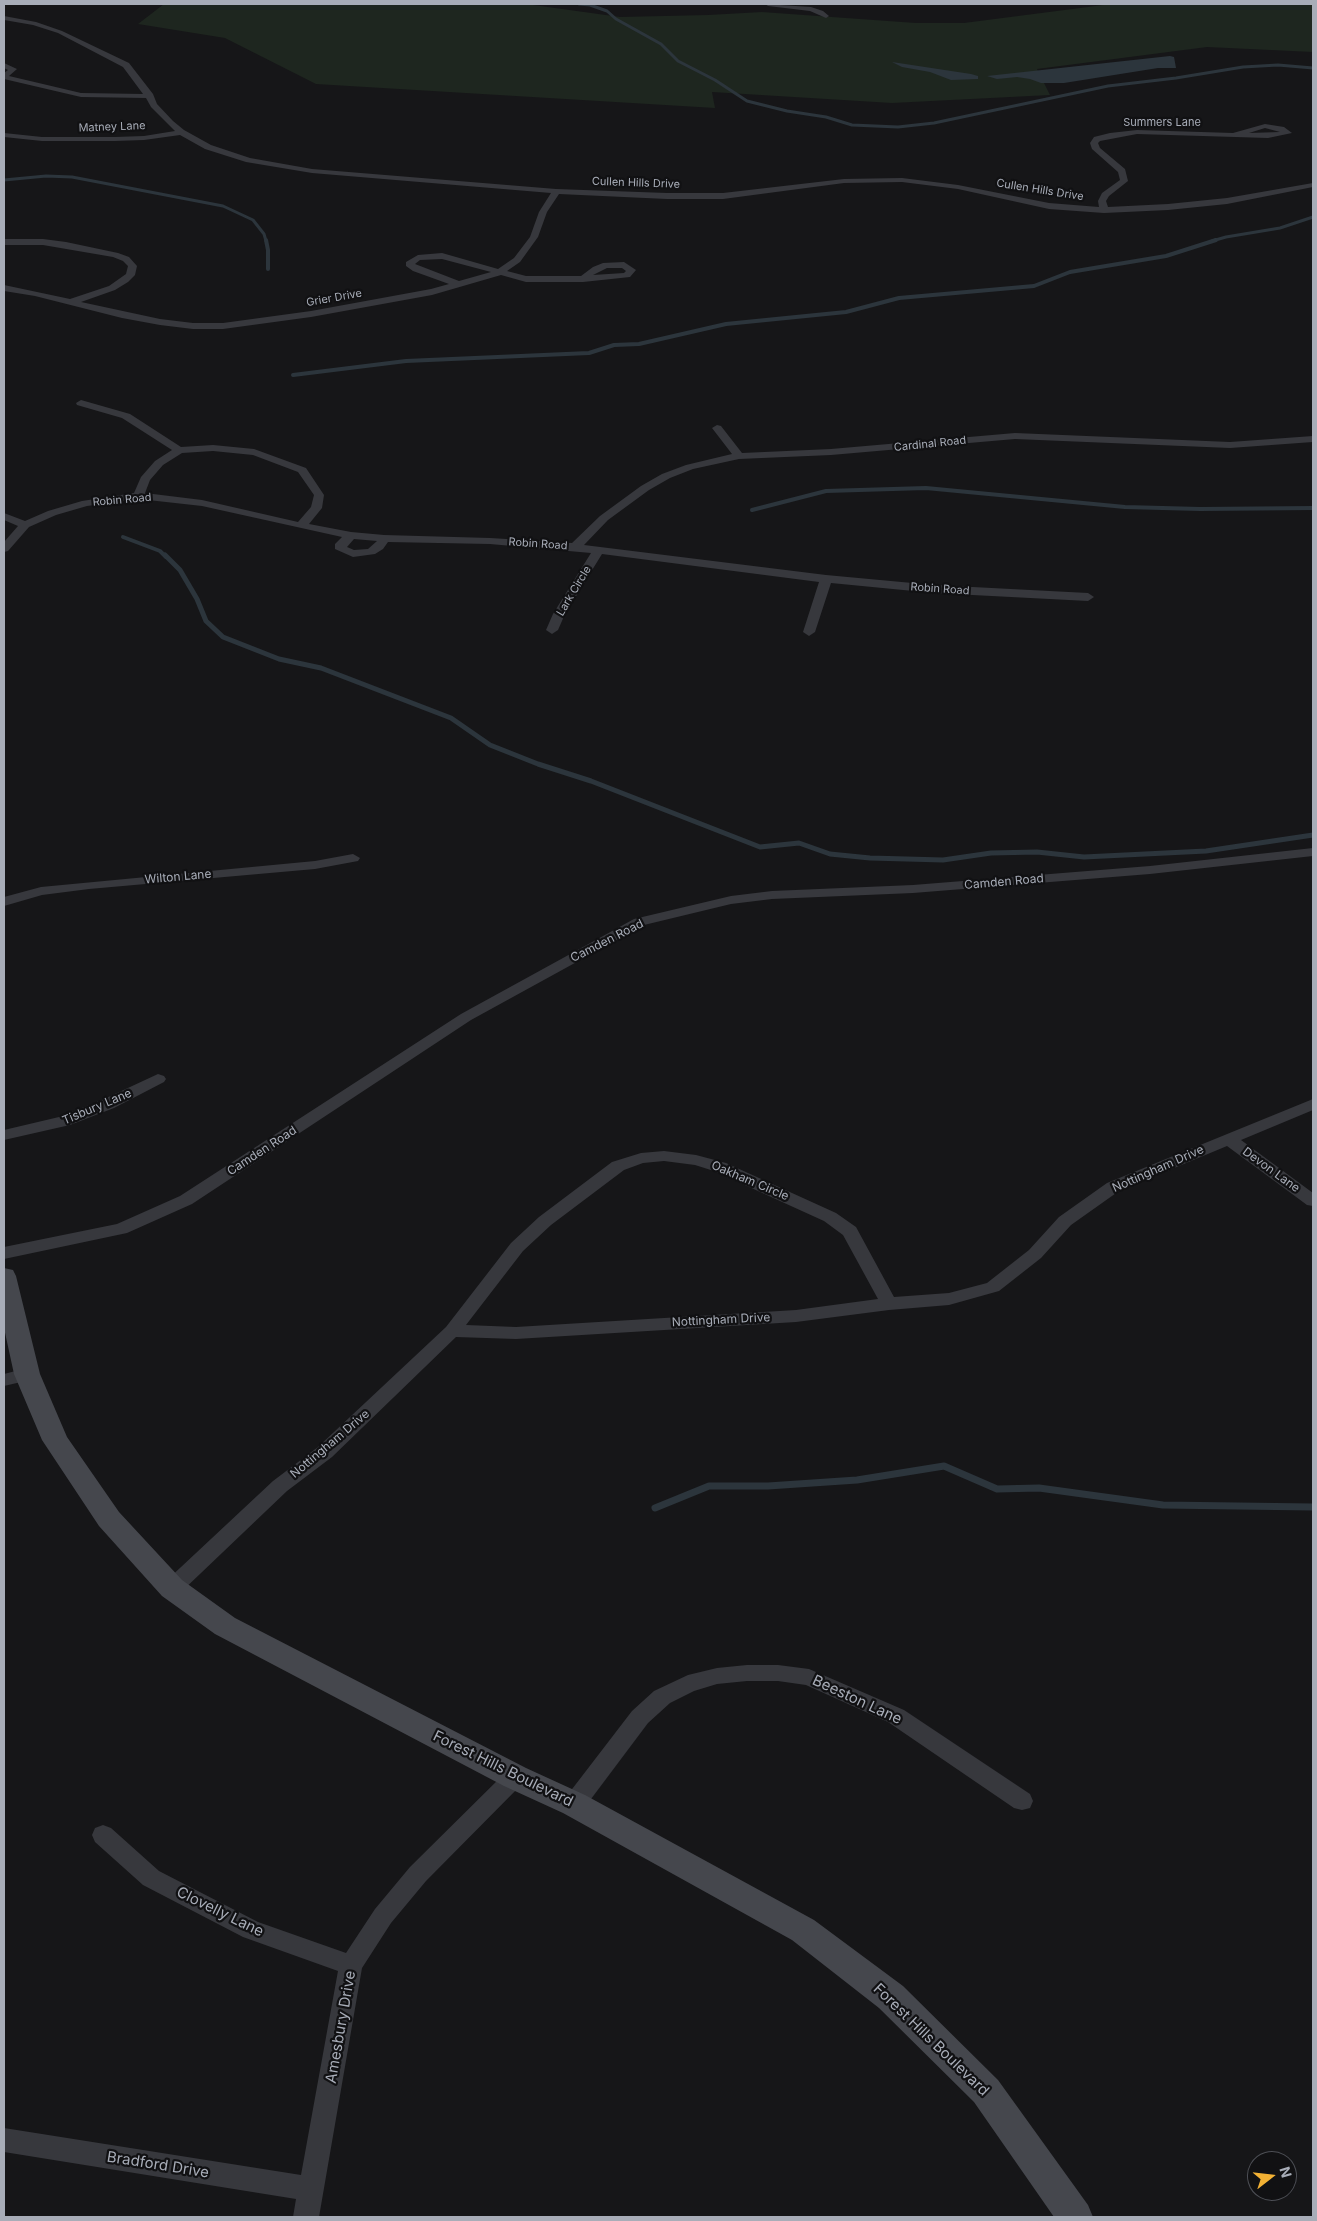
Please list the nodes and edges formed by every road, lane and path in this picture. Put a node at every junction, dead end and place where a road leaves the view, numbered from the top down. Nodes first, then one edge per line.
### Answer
1 (768, 4) edge
2 (826, 16) dead end
3 (4, 18) edge
4 (4, 65) edge
5 (4, 77) edge
6 (150, 96) junction
7 (181, 132) junction
8 (4, 135) edge
9 (1234, 135) junction
10 (42, 139) junction
11 (4, 144) edge
12 (1313, 185) edge
13 (556, 191) junction
14 (1104, 210) junction
15 (4, 242) edge
16 (498, 273) junction
17 (583, 279) dead end
18 (460, 285) junction
19 (4, 288) edge
20 (71, 302) junction
21 (81, 403) dead end
22 (717, 428) dead end
23 (1313, 438) edge
24 (179, 450) junction
25 (739, 456) junction
26 (139, 496) junction
27 (4, 516) edge
28 (25, 525) junction
29 (301, 526) junction
30 (351, 535) junction
31 (384, 538) junction
32 (575, 547) junction
33 (4, 549) edge
34 (598, 551) junction
35 (826, 579) junction
36 (1088, 597) dead end
37 (552, 630) dead end
38 (809, 632) dead end
39 (1313, 852) edge
40 (353, 858) dead end
41 (4, 902) edge
42 (158, 1079) dead end
43 (1313, 1104) edge
44 (4, 1135) edge
45 (1229, 1139) junction
46 (1313, 1201) edge
47 (4, 1253) edge
48 (4, 1276) edge
49 (889, 1304) junction
50 (452, 1331) junction
51 (15, 1377) edge
52 (172, 1588) junction
53 (515, 1778) junction
54 (1022, 1801) dead end
55 (574, 1804) junction
56 (103, 1835) dead end
57 (351, 1965) junction
58 (4, 2140) edge
59 (312, 2189) junction
60 (306, 2217) edge
61 (1075, 2217) edge

1 - 2 street
3 - 6 street, Cullen Hills Drive
4 - 5 street
5 - 6 street
6 - 7 street, Cullen Hills Drive
7 - 10 street, Matney Lane
7 - 13 street, Cullen Hills Drive
8 - 10 street, Matney Lane
9 - 9 street, Summers Lane
9 - 14 street, Summers Lane
10 - 11 street, Matney Lane
12 - 14 street, Cullen Hills Drive
13 - 14 street, Cullen Hills Drive
13 - 16 street, Grier Drive
15 - 20 street
16 - 17 street
16 - 18 street, Grier Drive
16 - 18 street
18 - 20 street, Grier Drive
19 - 20 street, Grier Drive
21 - 24 street
22 - 25 street
23 - 25 street, Cardinal Road
24 - 26 street
24 - 29 street
25 - 32 street, Cardinal Road
26 - 28 street, Robin Road
26 - 29 street, Robin Road
27 - 28 street
28 - 33 street, Robin Road
29 - 30 street, Robin Road
30 - 31 street, Robin Road
30 - 31 street
31 - 32 street, Robin Road
32 - 34 street, Robin Road
34 - 35 street, Robin Road
34 - 37 street, Lark Circle
35 - 36 street, Robin Road
35 - 38 street
39 - 47 street, Camden Road
40 - 41 street, Wilton Lane
42 - 44 street, Tisbury Lane
43 - 45 street, Nottingham Drive
45 - 46 street, Devon Lane
45 - 49 street, Nottingham Drive
48 - 51 main road, Forest Hills Boulevard
49 - 50 street, Nottingham Drive
49 - 50 street, Oakham Circle
50 - 52 street, Nottingham Drive
51 - 52 main road, Forest Hills Boulevard
52 - 53 main road, Forest Hills Boulevard
53 - 55 main road, Forest Hills Boulevard
53 - 57 street, Amesbury Drive
54 - 55 street, Beeston Lane
55 - 61 main road, Forest Hills Boulevard
56 - 57 street, Clovelly Lane
57 - 59 street, Amesbury Drive
58 - 59 street, Bradford Drive
59 - 60 street, Amesbury Drive

